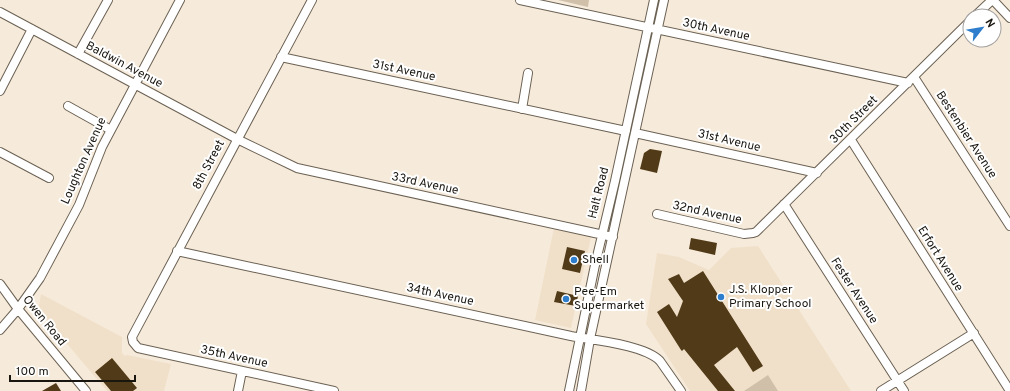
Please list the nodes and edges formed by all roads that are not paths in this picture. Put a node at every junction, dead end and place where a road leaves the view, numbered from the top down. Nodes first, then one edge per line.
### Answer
1 (108, 0) edge
2 (180, 0) edge
3 (312, 0) edge
4 (520, 0) edge
5 (654, 0) edge
6 (664, 0) edge
7 (993, 0) edge
8 (984, 8) edge
9 (0, 12) edge
10 (1010, 18) edge
11 (648, 27) junction
12 (32, 29) junction
13 (658, 29) junction
14 (962, 29) edge
15 (78, 54) junction
16 (281, 57) junction
17 (528, 74) dead end
18 (914, 77) junction
19 (908, 83) junction
20 (136, 84) junction
21 (1, 88) edge
22 (68, 106) dead end
23 (522, 109) junction
24 (111, 130) junction
25 (626, 131) junction
26 (635, 133) junction
27 (236, 139) junction
28 (851, 140) junction
29 (0, 152) edge
30 (817, 174) junction
31 (49, 178) dead end
32 (784, 204) junction
33 (657, 214) dead end
34 (1010, 226) edge
35 (753, 233) joint
36 (601, 234) junction
37 (613, 237) junction
38 (177, 251) junction
39 (0, 284) edge
40 (18, 309) junction
41 (0, 330) edge
42 (974, 333) junction
43 (581, 337) junction
44 (590, 339) junction
45 (133, 342) joint
46 (242, 371) junction
47 (897, 380) junction
48 (1010, 390) edge
49 (86, 391) edge
50 (238, 391) edge
51 (334, 391) edge
52 (569, 391) edge
53 (581, 391) edge
54 (681, 391) edge
55 (880, 391) edge
56 (904, 391) edge

1 - 15 street
2 - 20 street, Loughton Avenue
3 - 16 street, 8th Street
4 - 11 street, 30th Avenue
5 - 11 street, Halt Road
6 - 13 street, Halt Road
7 - 8 street
7 - 10 street
9 - 12 street, Baldwin Avenue
11 - 13 street, 30th Avenue
11 - 25 street, Halt Road
12 - 15 street, Baldwin Avenue
12 - 21 street
13 - 19 street, 30th Avenue
13 - 26 street, Halt Road
14 - 18 street, 30th Street
15 - 20 street, Baldwin Avenue
16 - 23 street, 31st Avenue
16 - 27 street, 8th Street
17 - 23 street
18 - 19 street, 30th Street
18 - 34 street, Bestenbier Avenue
19 - 28 street, 30th Street
20 - 24 street, Loughton Avenue
20 - 27 street, Baldwin Avenue
22 - 24 street
23 - 25 street, 31st Avenue
24 - 40 street, Loughton Avenue
25 - 36 street, Halt Road
26 - 30 street, 31st Avenue
26 - 37 street, Halt Road
27 - 36 street, 33rd Avenue
27 - 38 street, 8th Street
28 - 30 street, 30th Street
28 - 42 street, Erfort Avenue
29 - 31 street
30 - 32 street, 30th Street
32 - 35 street, 30th Street
32 - 47 street, Fester Avenue
33 - 35 street, 32nd Avenue
36 - 37 street, 33rd Avenue
36 - 43 street, Halt Road
37 - 44 street, Halt Road
38 - 43 street, 34th Avenue
38 - 45 street, 8th Street
39 - 40 street, Owen Road
40 - 41 street, Loughton Avenue
40 - 49 street, Owen Road
42 - 47 street
42 - 48 street, Erfort Avenue
43 - 44 street, 34th Avenue
43 - 52 street, Halt Road
44 - 53 street, Halt Road
44 - 54 street, 34th Avenue
45 - 46 street, 35th Avenue
46 - 50 street
46 - 51 street, 35th Avenue
47 - 55 street
47 - 56 street, Fester Avenue

